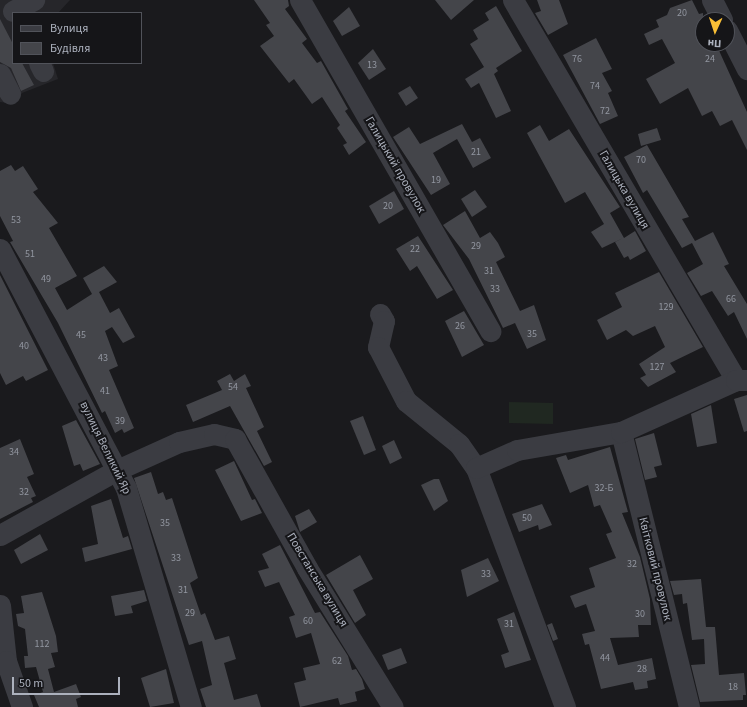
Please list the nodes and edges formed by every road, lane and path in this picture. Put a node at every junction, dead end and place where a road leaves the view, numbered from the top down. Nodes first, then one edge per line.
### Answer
1 (34, 0) edge
2 (300, 0) edge
3 (513, 0) edge
4 (712, 0) edge
5 (11, 8) edge
6 (718, 12) edge
7 (735, 46) edge
8 (747, 70) edge
9 (0, 74) edge
10 (10, 94) dead end
11 (0, 249) edge
12 (380, 314) dead end
13 (490, 330) dead end
14 (741, 380) edge
15 (621, 432) junction
16 (481, 466) junction
17 (117, 470) junction
18 (0, 534) edge
19 (0, 605) edge
20 (3, 662) edge
21 (22, 707) edge
22 (191, 707) edge
23 (393, 707) edge
24 (565, 707) edge
25 (689, 707) edge

1 - 5 street
2 - 13 street, Галицький провулок
3 - 14 street, Галицька вулиця
4 - 6 street
7 - 8 street
9 - 10 street
11 - 17 street, вулиця Великий Яр
12 - 16 street
14 - 15 street, Галицька вулиця
15 - 16 street, Галицька вулиця
15 - 25 street, Квітковий провулок
16 - 24 street
17 - 18 street, Повстанська вулиця
17 - 22 street, вулиця Великий Яр
17 - 23 street, Повстанська вулиця
19 - 20 street
20 - 21 street

